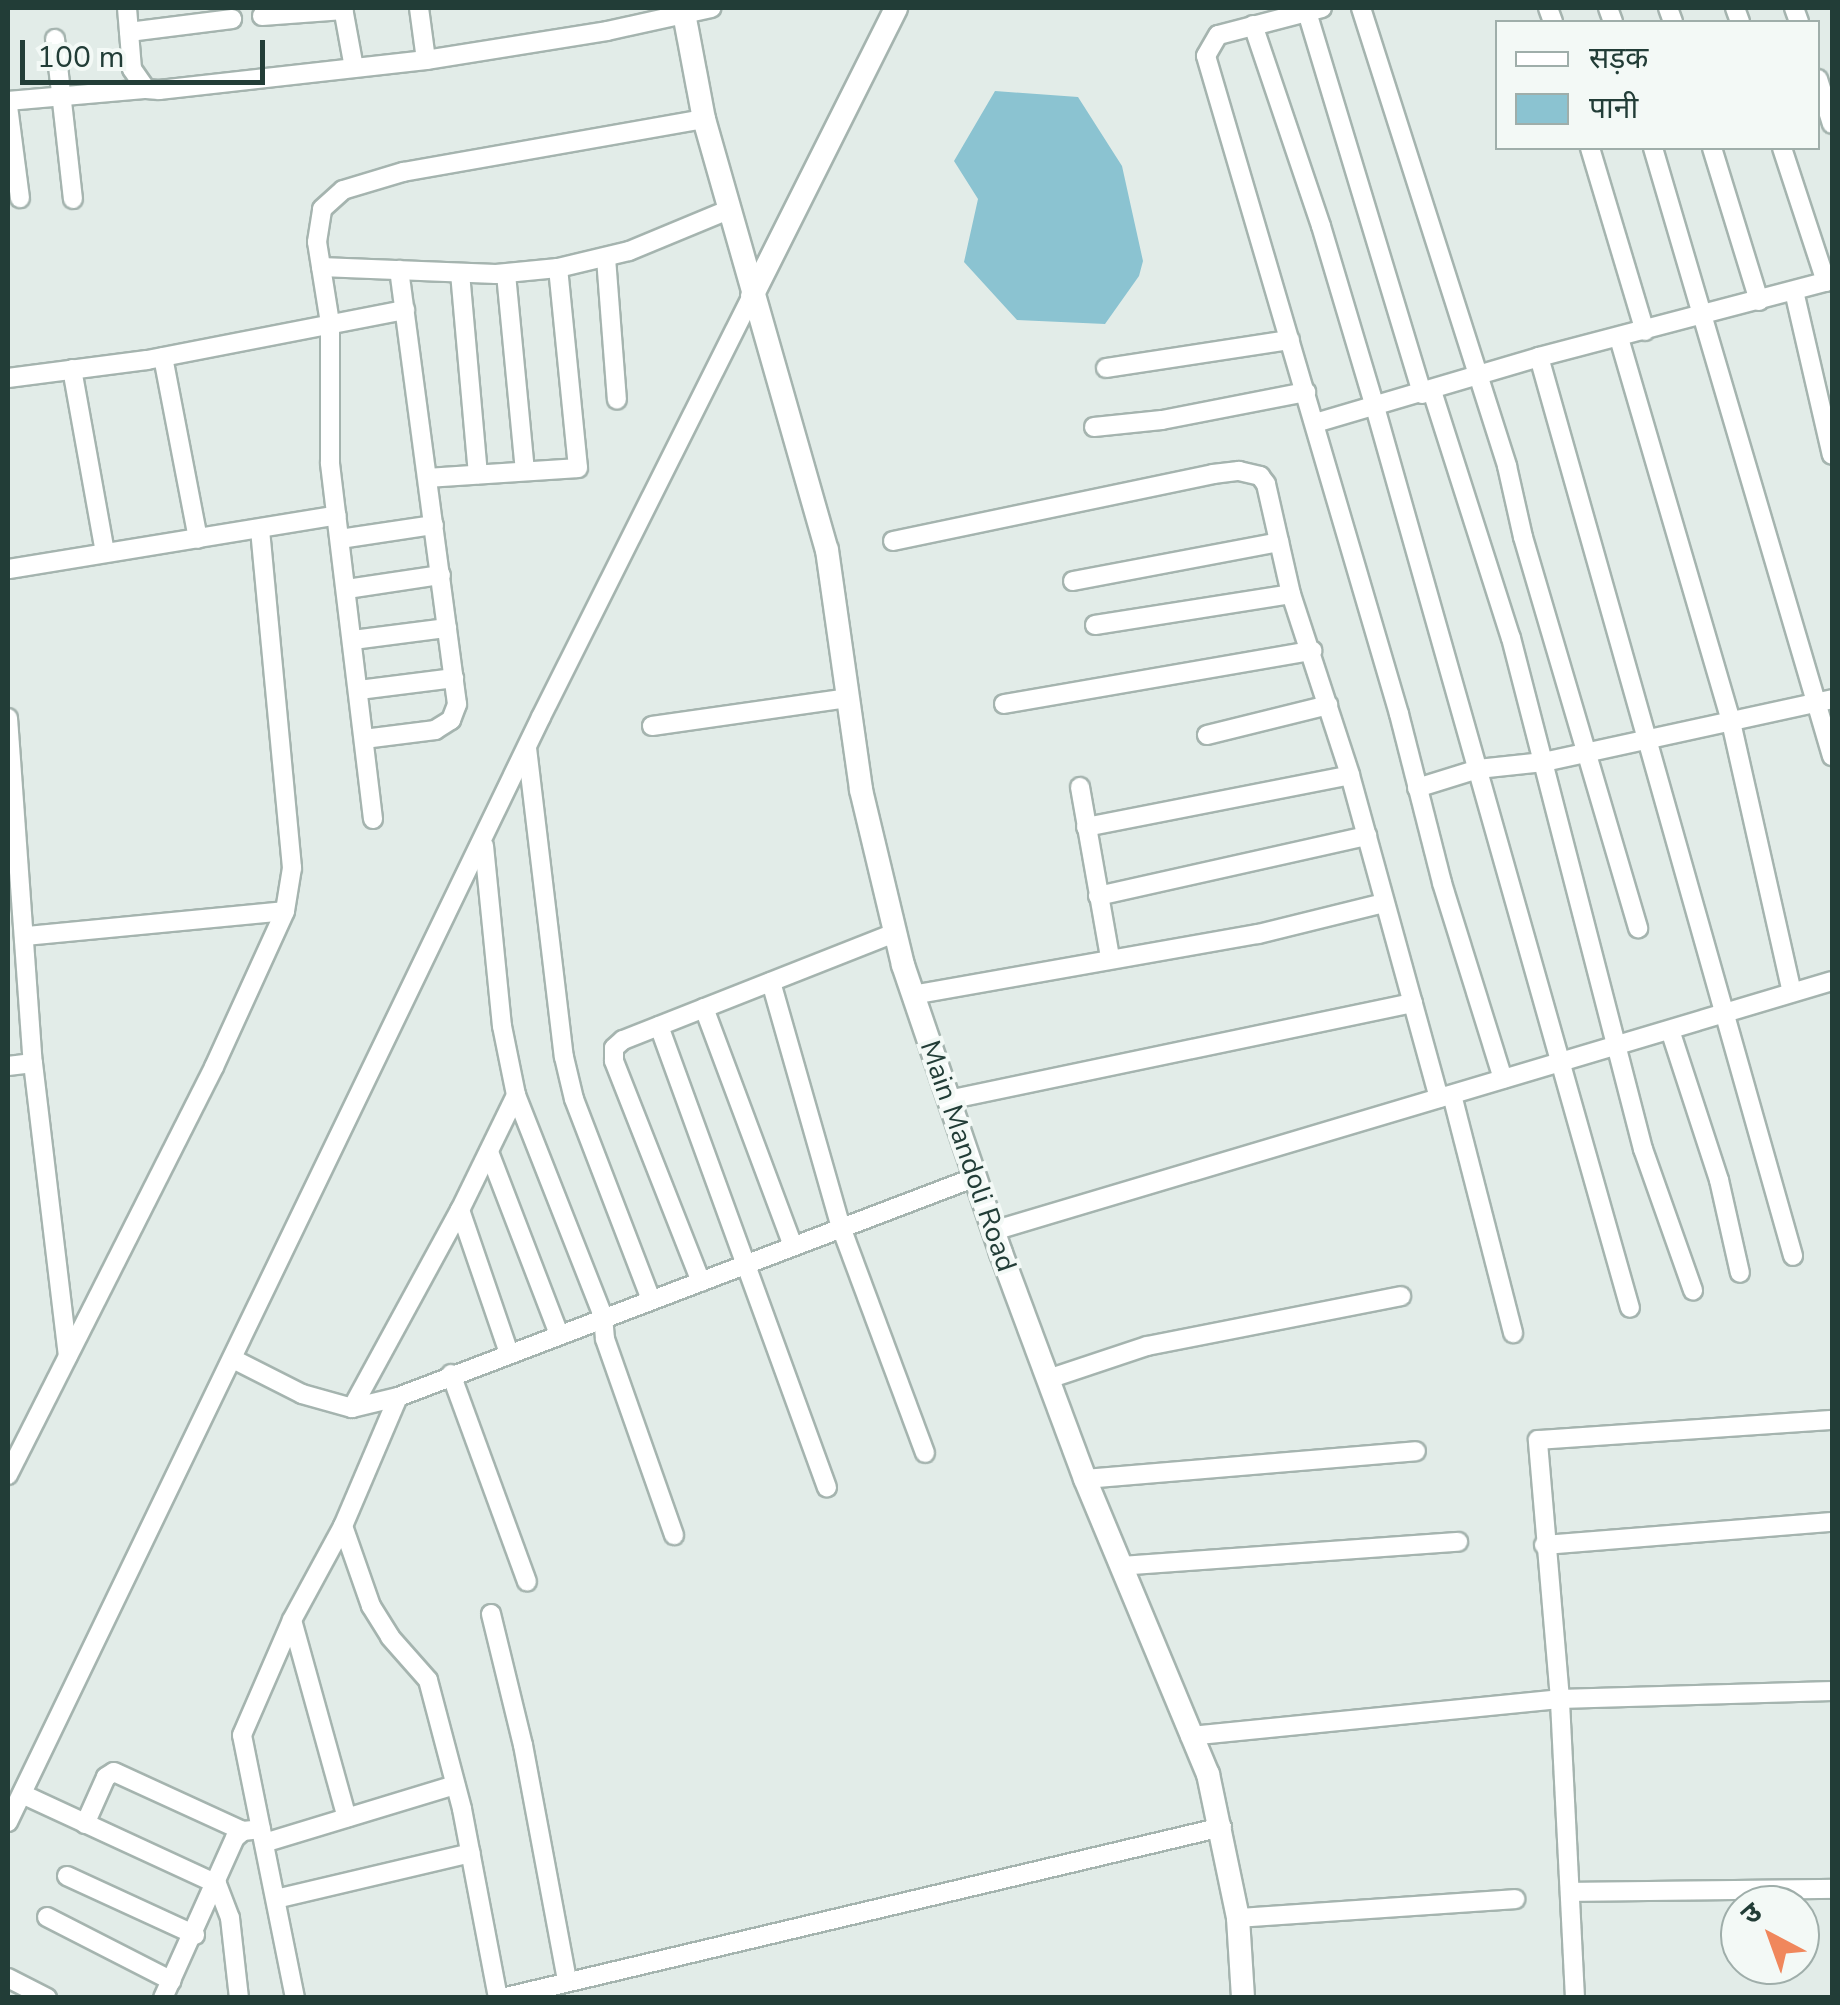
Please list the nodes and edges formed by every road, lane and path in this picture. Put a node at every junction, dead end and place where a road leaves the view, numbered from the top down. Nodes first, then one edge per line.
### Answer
1 (126, 8) edge
2 (419, 8) edge
3 (711, 8) edge
4 (896, 8) edge
5 (1361, 8) edge
6 (343, 9) edge
7 (1315, 10) edge
8 (684, 12) edge
9 (262, 16) dead end
10 (232, 19) dead end
11 (1253, 25) junction
12 (129, 32) junction
13 (55, 38) dead end
14 (426, 60) junction
15 (354, 68) junction
16 (1820, 85) edge
17 (146, 89) junction
18 (62, 96) junction
19 (8, 103) edge
20 (704, 119) junction
21 (1832, 124) edge
22 (1591, 150) edge
23 (1654, 150) edge
24 (1713, 150) edge
25 (1783, 150) edge
26 (20, 198) dead end
27 (73, 199) dead end
28 (728, 210) junction
29 (606, 258) junction
30 (322, 267) junction
31 (558, 268) junction
32 (399, 270) junction
33 (460, 273) junction
34 (506, 274) junction
35 (1830, 281) edge
36 (1794, 291) junction
37 (752, 296) junction
38 (1759, 301) junction
39 (405, 310) junction
40 (1704, 316) junction
41 (330, 323) junction
42 (1646, 331) junction
43 (1619, 338) junction
44 (1290, 340) junction
45 (1539, 357) junction
46 (163, 358) junction
47 (1106, 368) dead end
48 (72, 369) junction
49 (8, 378) edge
50 (1476, 379) junction
51 (1306, 392) junction
52 (1427, 393) junction
53 (617, 400) dead end
54 (1375, 407) junction
55 (1315, 423) junction
56 (1094, 427) dead end
57 (1832, 454) edge
58 (525, 472) junction
59 (478, 474) junction
60 (428, 478) junction
61 (336, 515) junction
62 (434, 525) junction
63 (260, 530) junction
64 (198, 539) junction
65 (340, 539) junction
66 (893, 541) dead end
67 (1279, 542) junction
68 (105, 552) junction
69 (8, 558) edge
70 (9, 569) edge
71 (441, 575) junction
72 (8, 577) edge
73 (1073, 581) dead end
74 (347, 589) junction
75 (1291, 594) junction
76 (1095, 625) dead end
77 (447, 628) junction
78 (354, 640) junction
79 (1312, 651) junction
80 (454, 678) junction
81 (359, 690) junction
82 (849, 698) junction
83 (1825, 701) edge
84 (1004, 704) dead end
85 (1328, 704) junction
86 (8, 718) edge
87 (1731, 722) junction
88 (652, 726) dead end
89 (8, 733) edge
90 (1207, 735) dead end
91 (364, 739) junction
92 (1647, 740) junction
93 (527, 748) junction
94 (1588, 751) junction
95 (1832, 756) edge
96 (1544, 762) junction
97 (1478, 769) junction
98 (1350, 775) junction
99 (1080, 787) dead end
100 (1418, 788) junction
101 (11, 791) edge
102 (373, 818) dead end
103 (1086, 827) junction
104 (1366, 836) junction
105 (484, 843) junction
106 (1098, 896) junction
107 (1384, 903) junction
108 (285, 911) junction
109 (1638, 928) dead end
110 (895, 933) junction
111 (26, 936) junction
112 (1110, 958) junction
113 (1832, 981) edge
114 (771, 982) junction
115 (1792, 992) junction
116 (912, 995) junction
117 (1414, 1003) junction
118 (704, 1008) junction
119 (1725, 1011) junction
120 (659, 1026) junction
121 (1670, 1030) junction
122 (1618, 1045) junction
123 (1560, 1059) junction
124 (33, 1063) junction
125 (8, 1066) edge
126 (1503, 1079) junction
127 (516, 1095) junction
128 (1445, 1096) junction
129 (948, 1100) junction
130 (489, 1152) junction
131 (976, 1177) junction
132 (460, 1210) junction
133 (841, 1227) junction
134 (994, 1232) junction
135 (793, 1246) junction
136 (1793, 1256) dead end
137 (744, 1266) junction
138 (1740, 1273) dead end
139 (701, 1282) junction
140 (1693, 1290) dead end
141 (1401, 1296) dead end
142 (650, 1300) junction
143 (1630, 1308) dead end
144 (603, 1316) junction
145 (1513, 1333) dead end
146 (558, 1334) junction
147 (509, 1353) junction
148 (68, 1356) junction
149 (233, 1360) junction
150 (451, 1374) junction
151 (1048, 1379) junction
152 (398, 1397) junction
153 (352, 1408) junction
154 (1832, 1420) edge
155 (29, 1430) junction
156 (8, 1432) edge
157 (1416, 1451) dead end
158 (926, 1452) dead end
159 (8, 1475) edge
160 (1085, 1479) junction
161 (827, 1487) dead end
162 (1832, 1522) edge
163 (343, 1526) junction
164 (674, 1535) dead end
165 (1458, 1542) dead end
166 (1544, 1545) junction
167 (1120, 1566) junction
168 (527, 1582) dead end
169 (491, 1614) dead end
170 (292, 1620) junction
171 (1832, 1691) edge
172 (1560, 1699) junction
173 (1190, 1736) junction
174 (455, 1786) junction
175 (22, 1794) junction
176 (347, 1818) junction
177 (8, 1822) edge
178 (85, 1824) junction
179 (1222, 1827) junction
180 (256, 1834) junction
181 (471, 1853) junction
182 (67, 1876) dead end
183 (217, 1884) junction
184 (1832, 1889) edge
185 (1572, 1892) junction
186 (276, 1899) junction
187 (1515, 1900) dead end
188 (47, 1917) dead end
189 (1238, 1918) junction
190 (196, 1935) junction
191 (8, 1978) edge
192 (567, 1981) junction
193 (168, 1989) edge
194 (46, 1998) edge
195 (239, 1998) edge
196 (295, 1998) edge
197 (500, 1998) edge
198 (1243, 1998) edge
199 (1576, 1998) edge

1 - 12 street
2 - 14 street
3 - 8 street
4 - 37 street
5 - 50 street
6 - 9 street
6 - 15 street
7 - 11 street
7 - 52 street
8 - 14 street
8 - 20 street, Main Mandoli Road
10 - 12 street
11 - 44 street
11 - 54 street
12 - 17 street
13 - 18 street
14 - 15 street
15 - 17 street
16 - 21 street
17 - 18 street
18 - 19 street
18 - 27 street
19 - 26 street
20 - 28 street, Main Mandoli Road
20 - 30 street
22 - 42 street
23 - 40 street
24 - 38 street
25 - 35 street
28 - 29 street
28 - 37 street, Main Mandoli Road
29 - 31 street
29 - 53 street
30 - 32 street
30 - 41 street
31 - 34 street
31 - 58 street
32 - 33 street
32 - 39 street
33 - 34 street
33 - 59 street
34 - 58 street
35 - 36 street
36 - 38 street
36 - 57 street
37 - 82 street, Main Mandoli Road
37 - 93 street
38 - 40 street
39 - 41 street
39 - 60 street
40 - 42 street
40 - 83 street
41 - 46 street
41 - 61 street
42 - 43 street
43 - 45 street
43 - 87 street
44 - 47 street
44 - 51 street
45 - 50 street
45 - 92 street
46 - 48 street
46 - 64 street
48 - 49 street
48 - 68 street
50 - 52 street
50 - 94 street
51 - 55 street
51 - 56 street
52 - 54 street
52 - 96 street
54 - 55 street
54 - 97 street
55 - 100 street
58 - 59 street
59 - 60 street
60 - 62 street
61 - 63 street
61 - 65 street
62 - 65 street
62 - 71 street
63 - 64 street
63 - 108 street
64 - 68 street
65 - 74 street
66 - 67 street
67 - 73 street
67 - 75 street
68 - 70 street
69 - 70 street
70 - 72 street
71 - 74 street
71 - 77 street
74 - 78 street
75 - 76 street
75 - 79 street
77 - 78 street
77 - 80 street
78 - 81 street
79 - 84 street
79 - 85 street
80 - 81 street
80 - 91 street
81 - 91 street
82 - 88 street
82 - 110 street, Main Mandoli Road
83 - 87 street
83 - 95 street
85 - 90 street
85 - 98 street
86 - 89 street
87 - 92 street
87 - 115 street
89 - 101 street
91 - 102 street
92 - 94 street
92 - 119 street
93 - 105 street
93 - 142 street
94 - 96 street
94 - 109 street
96 - 97 street
96 - 122 street
97 - 100 street
97 - 123 street
98 - 103 street
98 - 104 street
99 - 103 street
100 - 126 street
101 - 111 street
103 - 106 street
104 - 106 street
104 - 107 street
105 - 127 street
105 - 149 street
106 - 112 street
107 - 112 street
107 - 117 street
108 - 111 street
108 - 148 street
110 - 114 street
110 - 116 street, Main Mandoli Road
111 - 124 street
112 - 116 street
113 - 115 street
114 - 118 street
114 - 133 street
115 - 119 street
116 - 129 street, Main Mandoli Road
117 - 128 street
117 - 129 street
118 - 120 street
118 - 135 street
119 - 121 street
119 - 136 street
120 - 137 street
120 - 139 street
121 - 122 street
121 - 138 street
122 - 123 street
122 - 140 street
123 - 126 street
123 - 143 street
124 - 125 street
124 - 148 street
126 - 128 street
127 - 130 street
127 - 144 street
128 - 134 street
128 - 145 street
129 - 131 street, Main Mandoli Road
130 - 132 street
130 - 146 street
131 - 133 street
131 - 134 street, Main Mandoli Road
132 - 147 street
132 - 153 street
133 - 135 street
133 - 158 street
134 - 151 street, Main Mandoli Road
135 - 137 street
137 - 139 street
137 - 161 street
139 - 142 street
141 - 151 street
142 - 144 street
144 - 146 street
144 - 164 street
146 - 147 street
147 - 150 street
148 - 155 street
149 - 153 street
149 - 175 street
150 - 152 street
150 - 168 street
151 - 160 street, Main Mandoli Road
152 - 153 street
152 - 163 street
154 - 166 street
155 - 156 street
155 - 159 street
157 - 160 street
160 - 167 street, Main Mandoli Road
162 - 166 street
163 - 170 street
163 - 174 street
165 - 167 street
166 - 172 street
167 - 173 street, Main Mandoli Road
169 - 192 street
170 - 176 street
170 - 180 street
171 - 172 street
172 - 173 street
172 - 185 street
173 - 179 street, Main Mandoli Road
174 - 176 street
174 - 181 street
175 - 177 street
175 - 178 street
176 - 180 street
178 - 180 street
178 - 183 street
179 - 189 street, Main Mandoli Road
179 - 192 street
180 - 183 street
180 - 186 street
181 - 186 street
181 - 197 street
182 - 190 street
183 - 190 street
183 - 195 street
184 - 185 street
185 - 199 street
186 - 196 street
187 - 189 street
188 - 193 street
189 - 198 street, Main Mandoli Road
190 - 193 street
191 - 194 street
192 - 197 street

